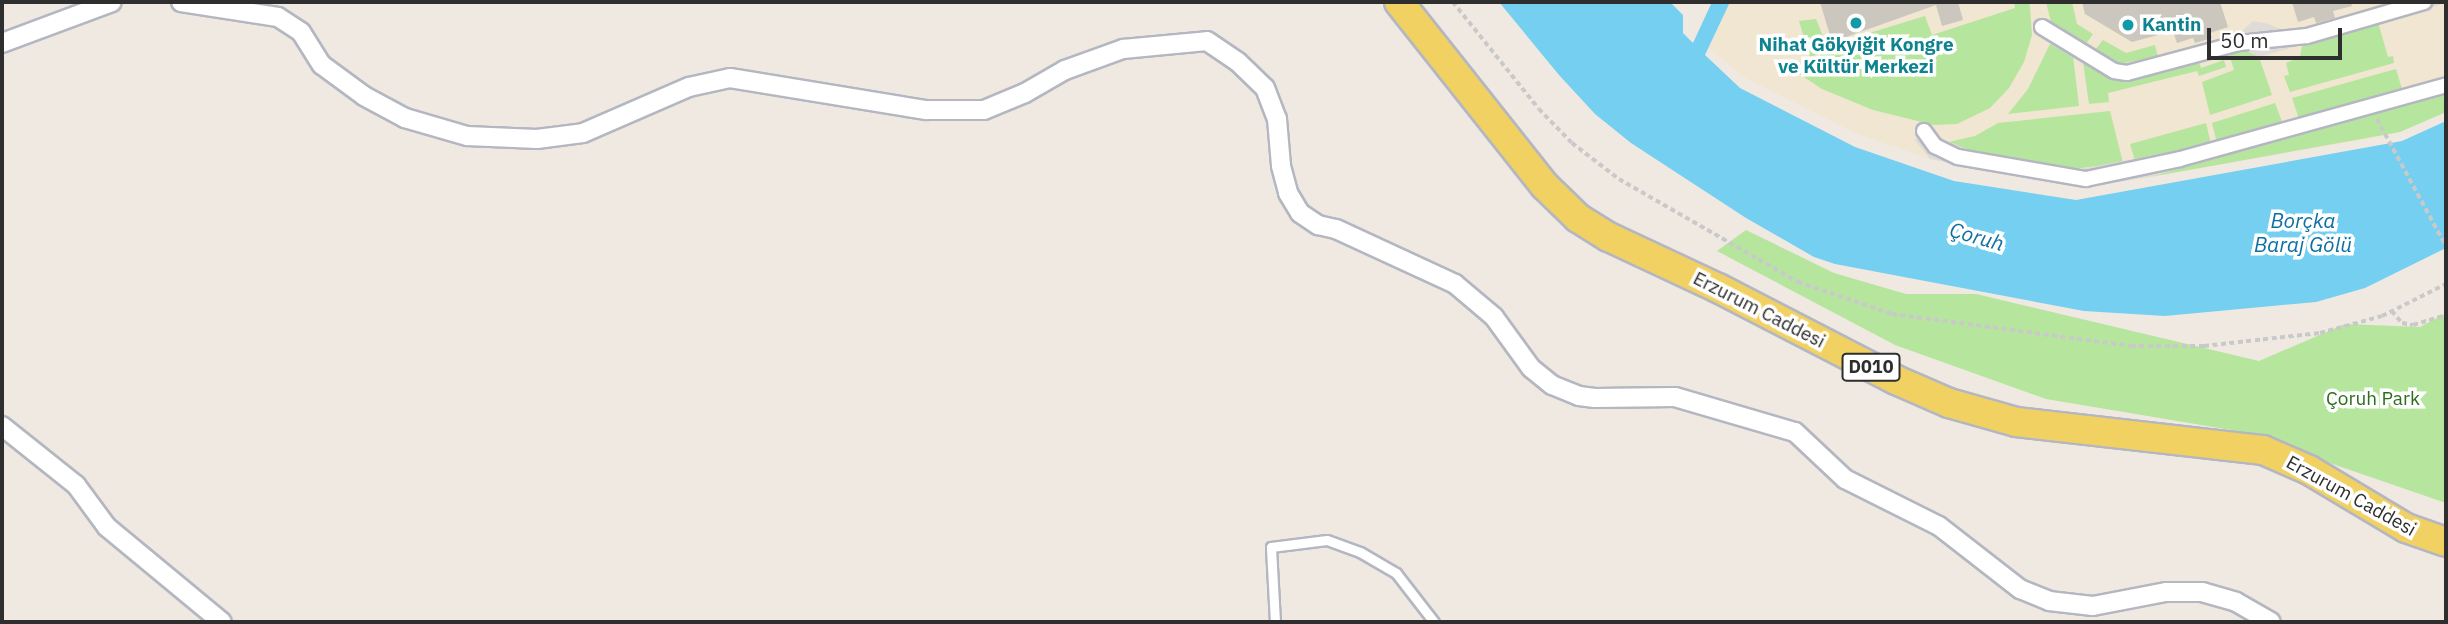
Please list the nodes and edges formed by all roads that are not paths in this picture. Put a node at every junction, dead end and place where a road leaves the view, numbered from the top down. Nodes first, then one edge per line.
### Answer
1 (112, 2) edge
2 (181, 2) edge
3 (1399, 2) edge
4 (2424, 2) edge
5 (2042, 27) dead end
6 (2, 43) edge
7 (2446, 85) edge
8 (1924, 131) dead end
9 (2, 426) edge
10 (2446, 542) edge
11 (222, 622) edge
12 (1275, 622) edge
13 (1434, 622) edge
14 (2271, 622) edge

1 - 6 street
2 - 14 street
3 - 10 main road, Erzurum Caddesi / D010
4 - 5 street
7 - 8 street
9 - 11 street
12 - 13 lane

